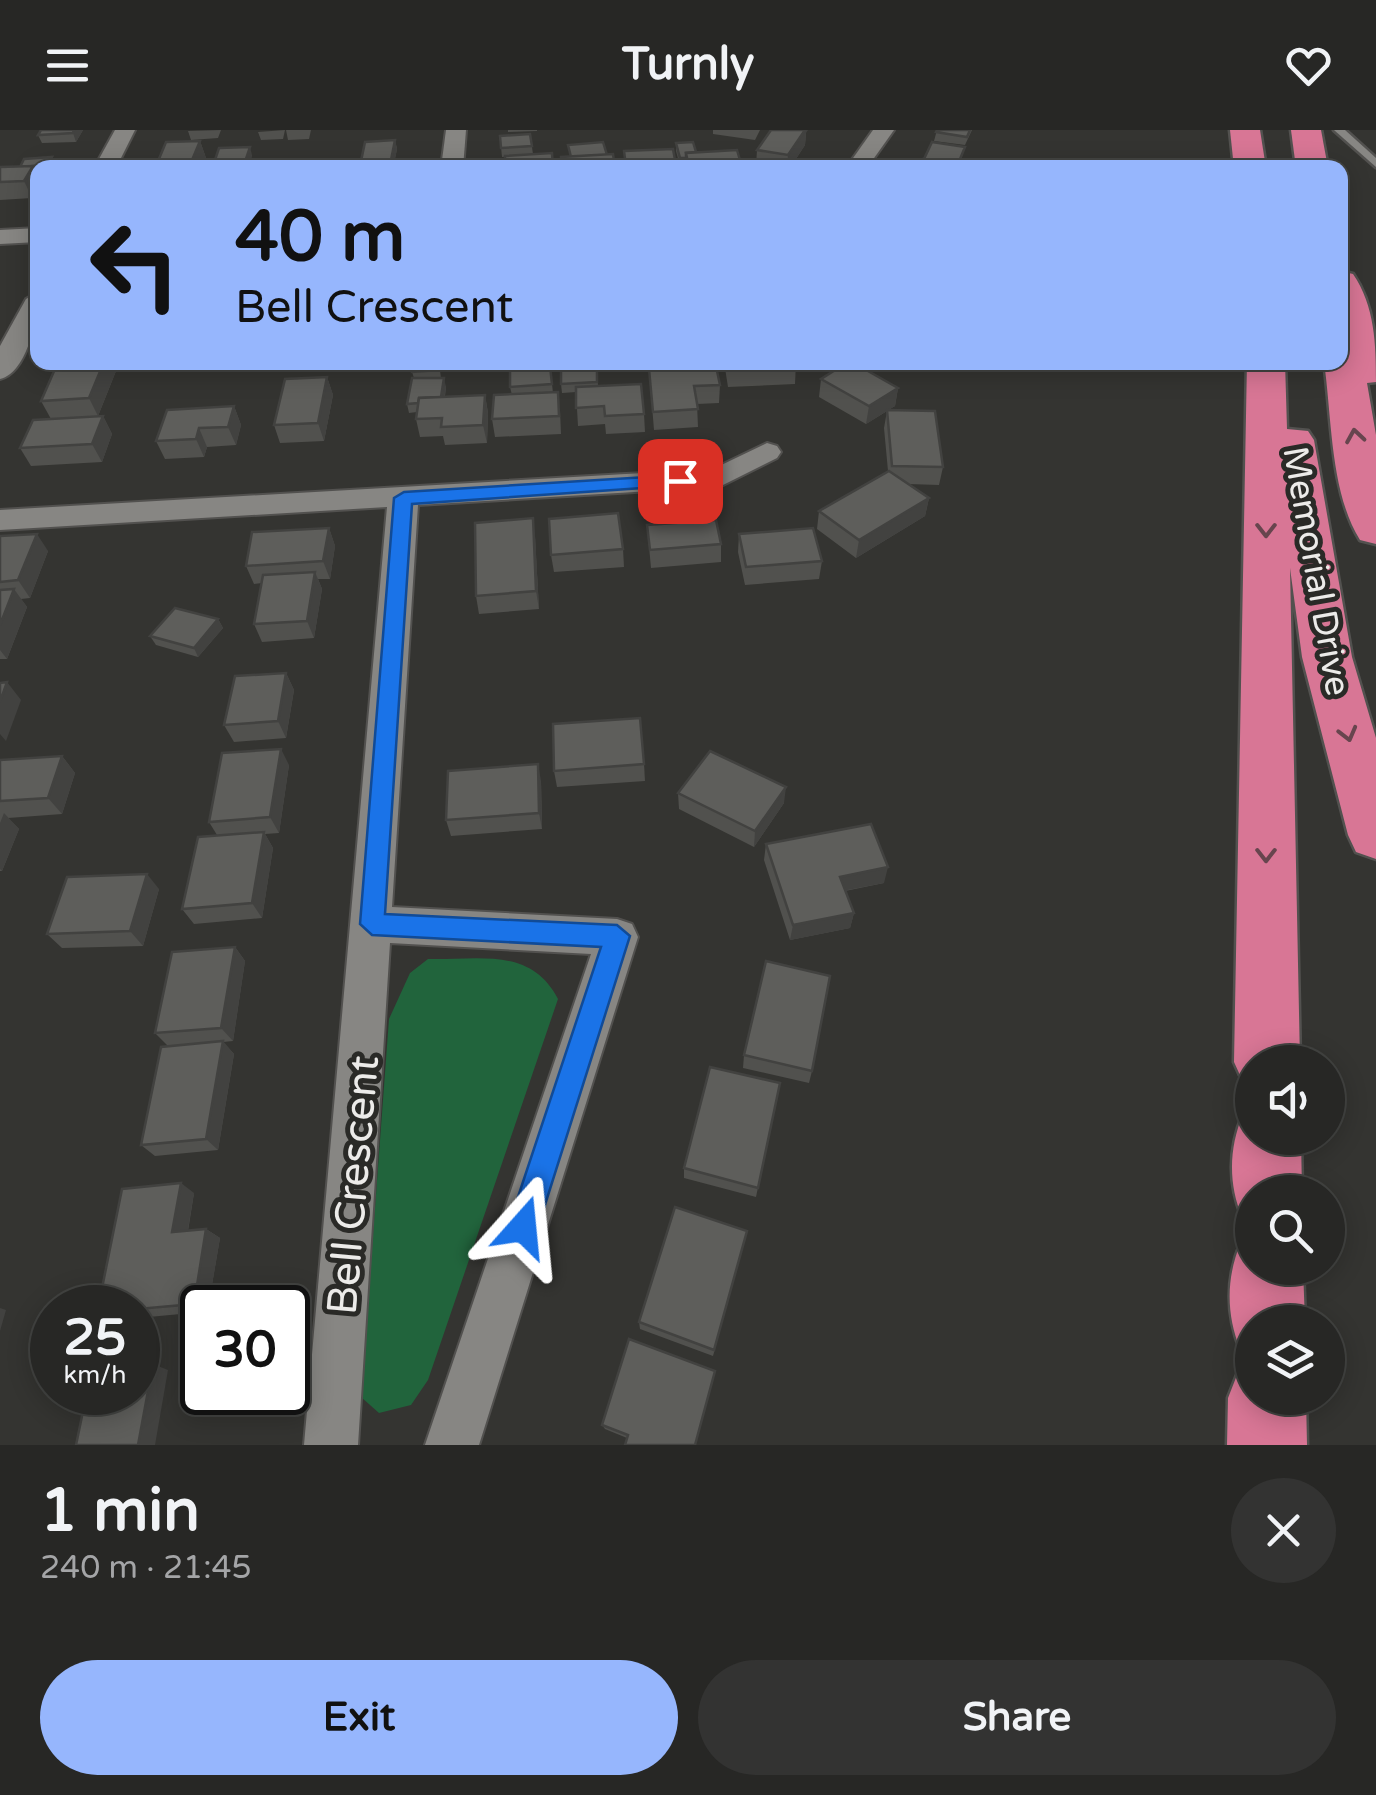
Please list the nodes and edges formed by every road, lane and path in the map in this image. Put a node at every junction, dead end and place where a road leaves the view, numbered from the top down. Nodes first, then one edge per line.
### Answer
1 (124, 130) edge
2 (456, 130) edge
3 (884, 130) edge
4 (1244, 130) edge
5 (1306, 130) edge
6 (1338, 130) edge
7 (109, 160) edge
8 (453, 160) edge
9 (862, 160) edge
10 (1249, 160) edge
11 (1311, 160) edge
12 (1376, 164) edge
13 (30, 235) edge
14 (0, 236) edge
15 (1348, 306) edge
16 (30, 313) edge
17 (1266, 370) edge
18 (1282, 370) edge
19 (1345, 370) edge
20 (0, 371) edge
21 (1376, 389) edge
22 (766, 452) dead end
23 (404, 498) junction
24 (0, 520) edge
25 (1376, 529) edge
26 (1376, 835) edge
27 (372, 924) junction
28 (1267, 1045) edge
29 (1267, 1415) edge
30 (331, 1445) edge
31 (452, 1445) edge
32 (1267, 1445) edge

1 - 7 street
2 - 8 street
3 - 9 street
4 - 10 highway
5 - 11 highway
6 - 12 lane
13 - 14 street
15 - 21 highway
16 - 20 street
17 -> 28 highway
18 -> 26 highway, Memorial Drive
25 -> 19 highway, Memorial Drive
22 - 23 street
23 - 24 street
23 - 27 street, Bell Crescent
27 - 30 street, Bell Crescent
27 - 31 street
29 - 32 highway

